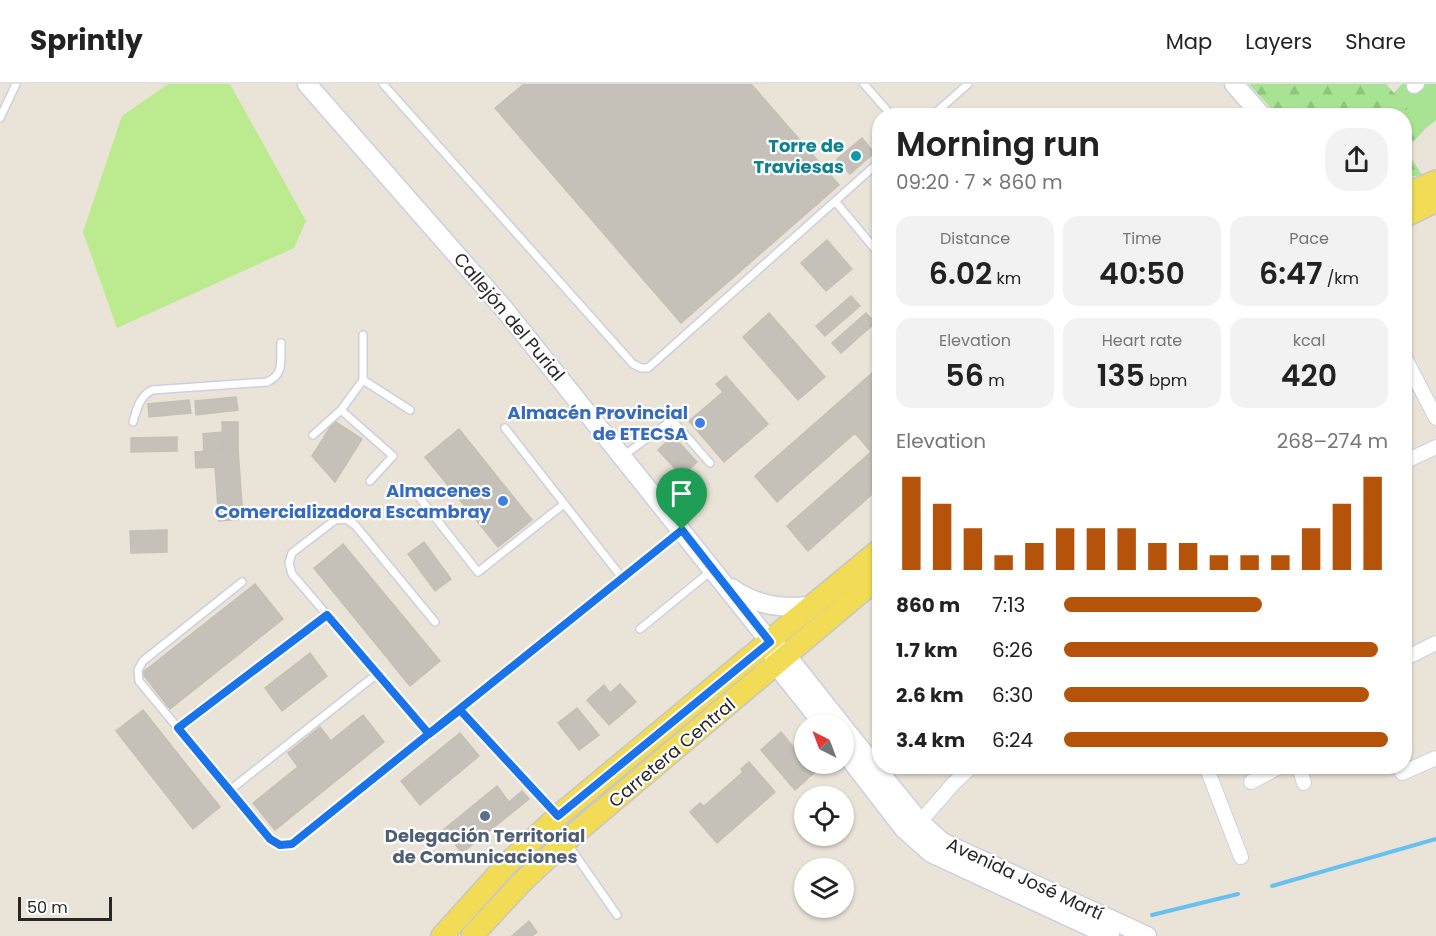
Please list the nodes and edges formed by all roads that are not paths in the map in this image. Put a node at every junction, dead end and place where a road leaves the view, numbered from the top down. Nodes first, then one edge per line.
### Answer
1 (16, 84) edge
2 (307, 84) edge
3 (383, 84) edge
4 (864, 84) edge
5 (968, 84) edge
6 (1234, 84) edge
7 (885, 108) edge
8 (941, 108) edge
9 (1255, 108) edge
10 (0, 118) edge
11 (872, 168) edge
12 (836, 201) junction
13 (1436, 201) edge
14 (1412, 213) edge
15 (872, 245) edge
16 (363, 335) dead end
17 (281, 344) dead end
18 (1412, 372) edge
19 (363, 380) junction
20 (341, 410) junction
21 (410, 410) dead end
22 (1436, 418) edge
23 (133, 422) dead end
24 (505, 428) dead end
25 (313, 435) dead end
26 (1436, 447) edge
27 (623, 456) junction
28 (1412, 458) edge
29 (710, 463) dead end
30 (370, 481) dead end
31 (415, 492) dead end
32 (564, 504) junction
33 (682, 530) junction
34 (872, 556) edge
35 (719, 577) junction
36 (622, 579) junction
37 (242, 582) dead end
38 (872, 583) edge
39 (814, 605) junction
40 (327, 615) junction
41 (435, 622) dead end
42 (640, 629) dead end
43 (770, 642) junction
44 (1436, 643) edge
45 (1412, 655) edge
46 (782, 661) junction
47 (377, 674) junction
48 (460, 710) junction
49 (816, 714) edge
50 (831, 714) edge
51 (178, 728) junction
52 (429, 734) junction
53 (854, 741) edge
54 (1436, 758) edge
55 (872, 763) edge
56 (854, 764) edge
57 (1412, 766) edge
58 (881, 774) edge
59 (964, 774) edge
60 (1209, 774) edge
61 (1266, 774) edge
62 (1301, 774) edge
63 (1251, 782) dead end
64 (1304, 783) dead end
65 (230, 790) junction
66 (558, 816) junction
67 (920, 822) junction
68 (566, 841) junction
69 (1241, 857) dead end
70 (617, 915) dead end
71 (441, 936) edge
72 (472, 936) edge
73 (1110, 936) edge
74 (1147, 936) edge

1 - 10 lane
2 - 27 main road, Callejón del Purial
3 - 12 lane
4 - 7 lane
5 - 8 lane
6 - 9 main road
11 - 12 lane
12 - 15 lane
13 - 14 main road
16 - 19 lane
17 - 23 lane
18 - 22 street
19 - 20 lane
19 - 21 lane
20 - 25 lane
20 - 30 lane
24 - 32 lane
26 - 28 street
27 - 29 lane
27 - 33 main road, Callejón del Purial
31 - 32 lane
32 - 36 lane
33 - 35 main road, Callejón del Purial
33 - 36 lane
34 - 39 main road, Carretera Central
35 - 39 main road
35 - 42 lane
35 - 43 main road, Callejón del Purial
36 - 48 lane
37 - 51 lane
38 - 46 main road, Carretera Central
39 - 43 main road, Carretera Central
40 - 41 lane
40 - 47 lane
40 - 51 lane
43 - 46 main road, Avenida José Martí
43 - 66 main road, Carretera Central
44 - 45 street
46 - 49 main road, Avenida José Martí
46 - 50 main road, Avenida José Martí
46 - 68 main road, Carretera Central
47 - 52 lane
47 - 65 lane
48 - 52 lane
48 - 66 lane
51 - 65 lane
52 - 65 lane
53 - 55 main road, Avenida José Martí
54 - 57 street
56 - 73 main road, Avenida José Martí
58 - 67 main road, Avenida José Martí
59 - 67 street
60 - 69 street
61 - 63 street
62 - 64 street
66 - 68 main road
66 - 71 main road, Carretera Central
67 - 74 main road, Avenida José Martí
68 - 70 lane
68 - 72 main road, Carretera Central

